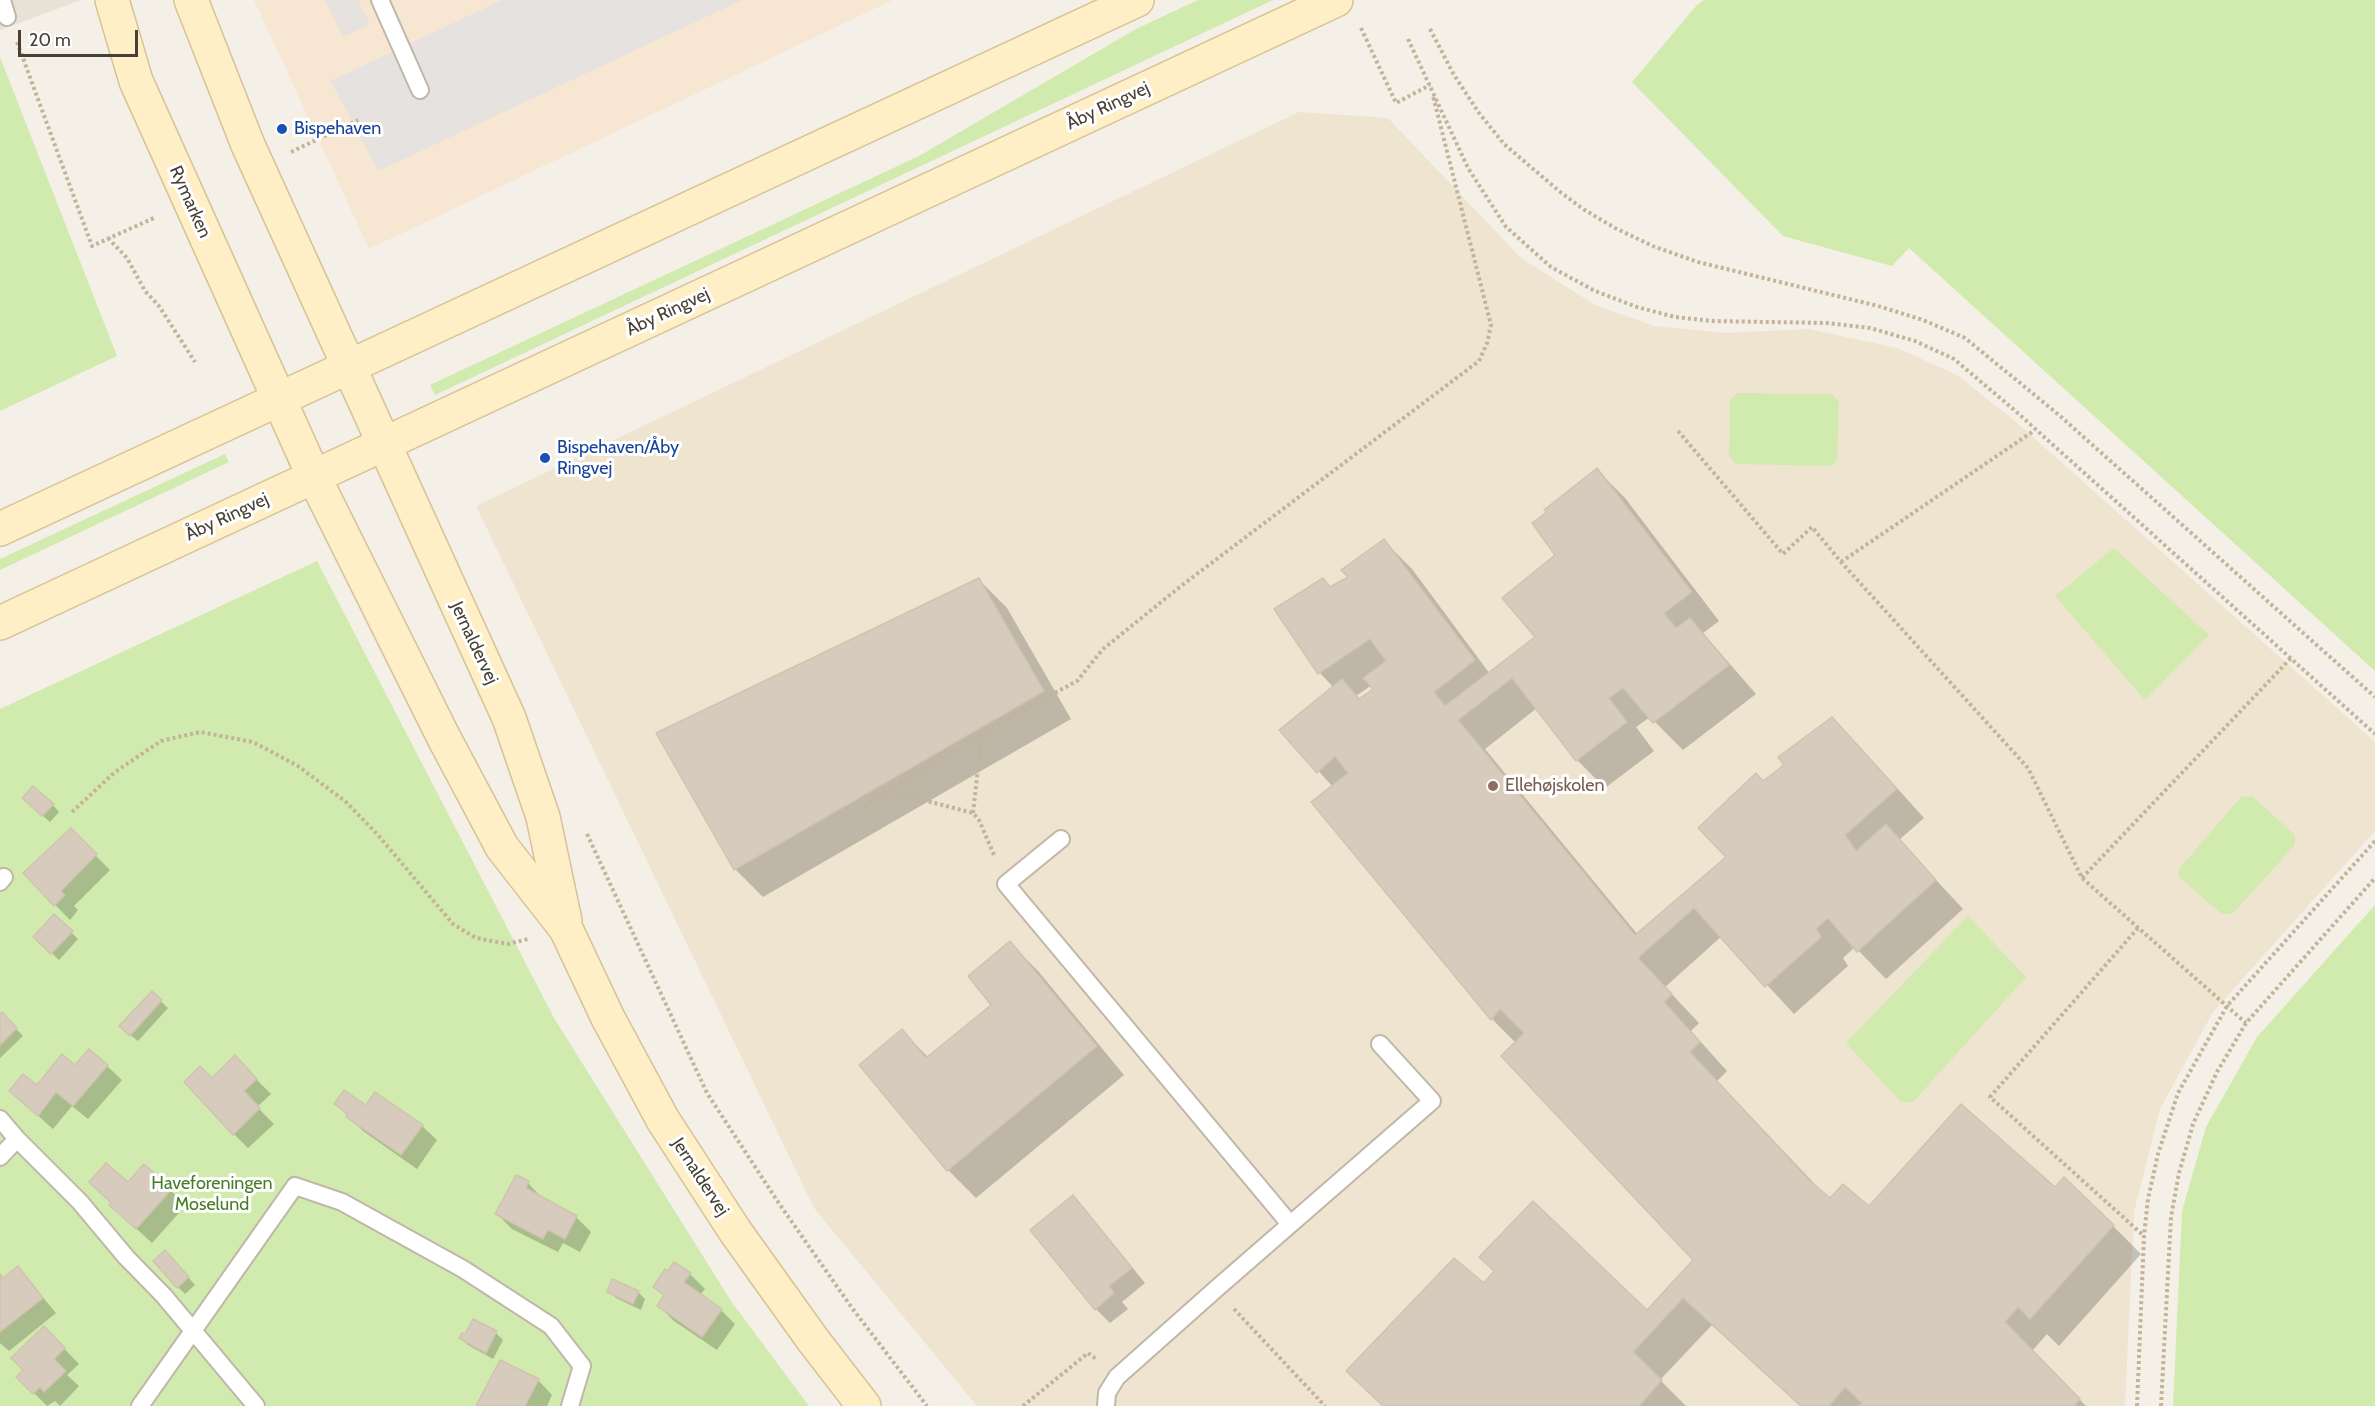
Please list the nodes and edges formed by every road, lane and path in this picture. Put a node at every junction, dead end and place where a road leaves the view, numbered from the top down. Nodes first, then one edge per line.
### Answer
1 (2, 0) edge
2 (112, 0) edge
3 (191, 0) edge
4 (380, 0) edge
5 (1137, 0) edge
6 (1336, 0) edge
7 (8, 17) joint
8 (1430, 29) dead end
9 (1408, 39) dead end
10 (1370, 47) dead end
11 (1430, 85) junction
12 (420, 90) dead end
13 (358, 120) dead end
14 (282, 156) dead end
15 (189, 202) junction
16 (108, 238) junction
17 (195, 362) dead end
18 (348, 368) junction
19 (279, 400) junction
20 (2035, 430) junction
21 (1678, 431) dead end
22 (383, 445) junction
23 (314, 477) junction
24 (0, 529) edge
25 (1841, 562) junction
26 (0, 623) edge
27 (2292, 657) junction
28 (2375, 697) edge
29 (982, 733) junction
30 (2375, 734) edge
31 (888, 791) junction
32 (864, 806) dead end
33 (72, 812) dead end
34 (973, 813) junction
35 (586, 831) dead end
36 (1061, 838) dead end
37 (2375, 841) edge
38 (2082, 878) junction
39 (2375, 878) edge
40 (1006, 884) junction
41 (2138, 928) junction
42 (566, 929) junction
43 (2227, 1006) junction
44 (2246, 1023) junction
45 (1380, 1044) dead end
46 (0, 1119) edge
47 (17, 1139) junction
48 (0, 1157) edge
49 (1290, 1224) junction
50 (2144, 1236) junction
51 (1216, 1289) junction
52 (192, 1332) junction
53 (1118, 1377) junction
54 (140, 1406) edge
55 (256, 1406) edge
56 (570, 1406) edge
57 (864, 1406) edge
58 (927, 1406) edge
59 (1023, 1406) edge
60 (1106, 1406) edge
61 (1325, 1406) edge
62 (2137, 1406) edge
63 (2161, 1406) edge

1 - 7 lane
2 - 15 main road, Rymarken
3 - 18 main road
4 - 12 lane
5 - 18 main road
6 - 22 main road, Åby Ringvej
7 - 16 path
8 - 28 path
9 - 11 path
10 - 11 path
11 - 20 path
11 - 29 path
13 - 14 path
15 - 16 path
15 - 19 main road, Rymarken
16 - 17 path
18 - 19 main road
18 - 22 main road, Jernaldervej
19 - 23 main road, Jernaldervej
19 - 24 main road
20 - 25 path
20 - 27 path
21 - 25 path
22 - 23 main road, Åby Ringvej
22 - 42 main road, Jernaldervej
23 - 26 main road, Åby Ringvej
23 - 42 main road, Jernaldervej
25 - 38 path
27 - 30 path
27 - 38 path
29 - 31 path
29 - 34 path
31 - 32 path
31 - 34 path
33 - 42 path
34 - 40 path
35 - 58 path
36 - 40 lane
37 - 43 path
38 - 41 path
39 - 44 path
40 - 49 lane
41 - 43 path
41 - 50 path
42 - 57 main road, Jernaldervej
43 - 44 path
43 - 50 path
44 - 63 path
45 - 49 lane
46 - 47 lane
47 - 48 lane
47 - 52 lane
49 - 51 lane
50 - 62 path
51 - 53 lane
51 - 61 path
52 - 54 lane
52 - 55 lane
52 - 56 lane
53 - 59 path
53 - 60 lane

